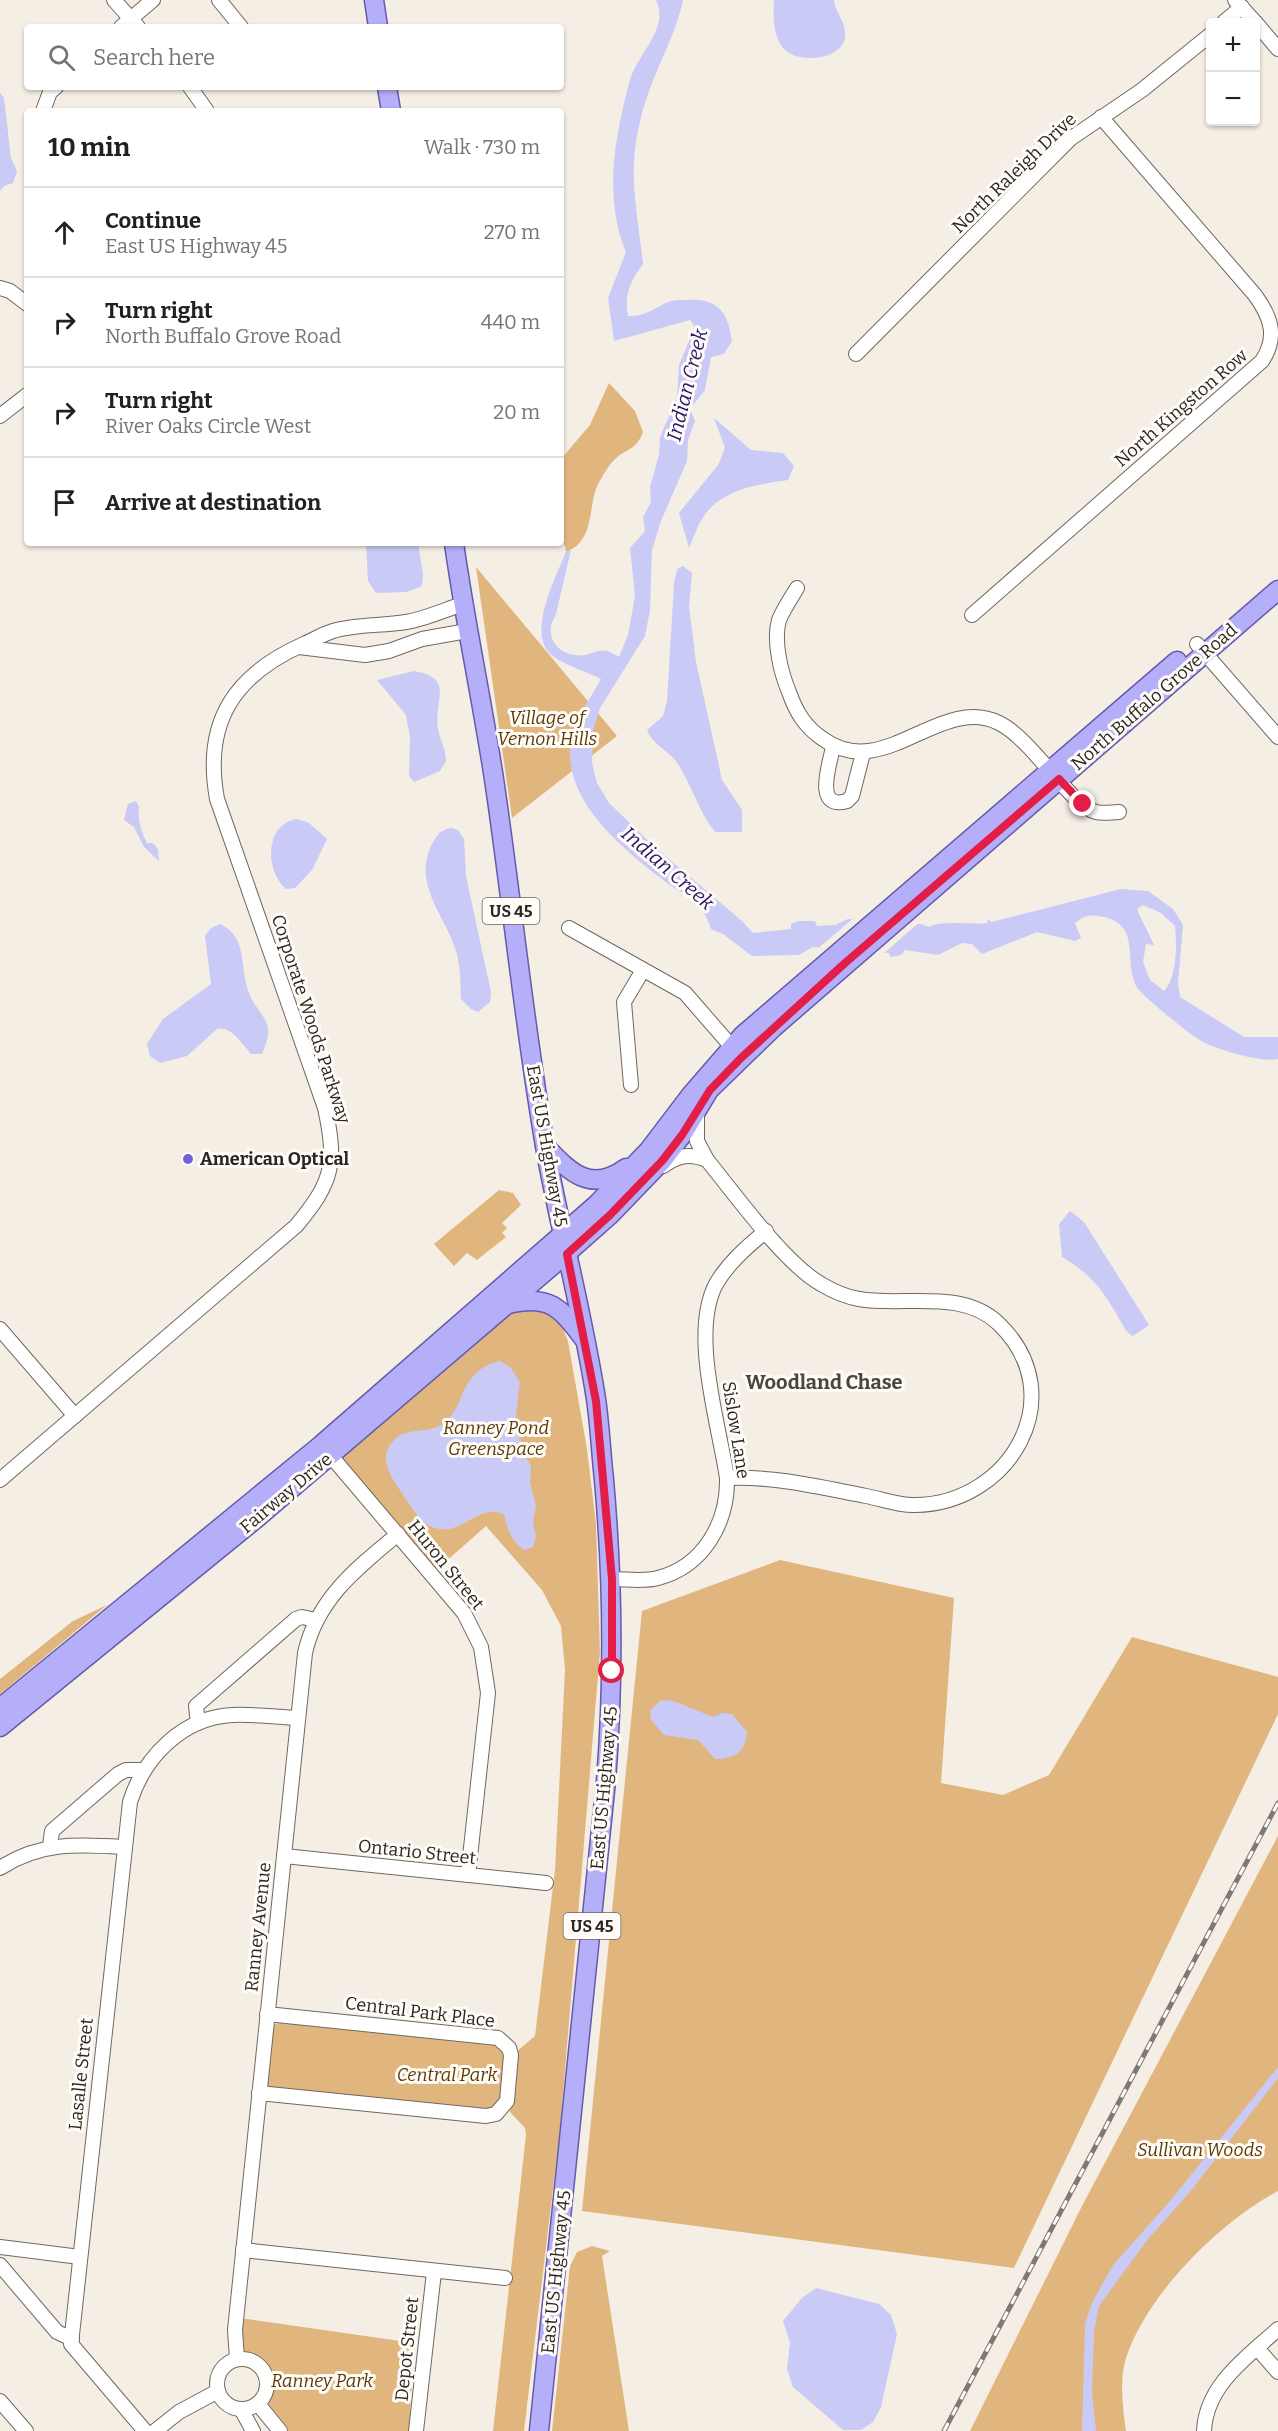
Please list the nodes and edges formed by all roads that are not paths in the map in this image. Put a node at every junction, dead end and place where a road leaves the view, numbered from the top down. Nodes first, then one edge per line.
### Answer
1 (114, 0) edge
2 (153, 0) edge
3 (219, 0) edge
4 (374, 0) edge
5 (1238, 4) edge
6 (1227, 18) edge
7 (1251, 18) edge
8 (130, 24) edge
9 (239, 24) edge
10 (378, 24) edge
11 (1260, 29) edge
12 (1206, 38) edge
13 (1278, 49) edge
14 (52, 90) edge
15 (194, 90) edge
16 (387, 90) edge
17 (44, 108) edge
18 (205, 108) edge
19 (390, 108) edge
20 (1101, 117) junction
21 (0, 288) edge
22 (24, 302) edge
23 (1275, 335) edge
24 (856, 354) dead end
25 (24, 397) edge
26 (0, 416) edge
27 (454, 546) edge
28 (1278, 577) edge
29 (797, 588) dead end
30 (1278, 590) edge
31 (463, 604) junction
32 (972, 615) dead end
33 (467, 632) junction
34 (297, 647) junction
35 (1201, 648) junction
36 (1278, 737) edge
37 (833, 747) junction
38 (863, 753) junction
39 (1054, 775) junction
40 (1119, 812) dead end
41 (569, 928) dead end
42 (643, 970) junction
43 (737, 1052) junction
44 (631, 1085) dead end
45 (699, 1104) junction
46 (545, 1146) junction
47 (649, 1150) junction
48 (707, 1160) junction
49 (623, 1202) junction
50 (766, 1231) junction
51 (563, 1235) junction
52 (567, 1254) junction
53 (506, 1305) junction
54 (0, 1329) edge
55 (586, 1342) junction
56 (75, 1416) junction
57 (325, 1450) junction
58 (727, 1478) junction
59 (0, 1480) edge
60 (398, 1534) junction
61 (612, 1579) junction
62 (316, 1620) junction
63 (0, 1708) edge
64 (298, 1718) junction
65 (198, 1723) junction
66 (0, 1727) edge
67 (143, 1770) junction
68 (50, 1846) junction
69 (123, 1847) junction
70 (284, 1856) junction
71 (0, 1868) edge
72 (468, 1875) junction
73 (546, 1883) dead end
74 (267, 2014) junction
75 (259, 2093) junction
76 (0, 2247) edge
77 (243, 2250) junction
78 (80, 2257) junction
79 (0, 2265) edge
80 (434, 2272) junction
81 (505, 2278) dead end
82 (1278, 2329) edge
83 (72, 2338) junction
84 (1257, 2348) junction
85 (237, 2359) junction
86 (1278, 2372) edge
87 (218, 2391) junction
88 (0, 2401) edge
89 (258, 2404) junction
90 (241, 2409) junction
91 (26, 2431) edge
92 (145, 2431) edge
93 (155, 2431) edge
94 (253, 2431) edge
95 (280, 2431) edge
96 (416, 2431) edge
97 (539, 2431) edge
98 (1204, 2431) edge

1 - 8 street
2 - 8 street
3 - 9 street
4 - 10 main road
5 - 6 street
5 - 7 street
11 - 13 street
12 - 20 street, North Raleigh Drive
14 - 17 street
15 - 18 street
16 - 19 main road
20 - 23 street, North Kingston Row
20 - 24 street, North Raleigh Drive
21 - 22 street
23 - 32 street, North Kingston Row
25 - 26 street
27 - 31 main road, East US Highway 45 / US 45
28 - 35 main road, North Buffalo Grove Road
29 - 37 street
30 - 35 main road, North Buffalo Grove Road
31 - 33 main road, East US Highway 45 / US 45
31 - 34 street, Corporate Woods Parkway
33 - 34 street
33 - 46 main road, East US Highway 45 / US 45
34 - 56 street, Corporate Woods Parkway
35 - 36 street
35 - 39 main road, North Buffalo Grove Road
37 - 38 street
37 - 38 street
38 - 39 street
39 - 40 street
39 - 43 main road, North Buffalo Grove Road
41 - 42 street
42 - 43 street
42 - 44 street
43 - 45 main road, North Buffalo Grove Road
43 - 47 main road, North Buffalo Grove Road
45 - 48 street
45 - 49 main road, North Buffalo Grove Road
46 - 47 main road
46 - 51 main road, East US Highway 45 / US 45
47 - 51 main road, North Buffalo Grove Road
48 - 49 street
48 - 50 street
49 - 52 main road, North Buffalo Grove Road
50 - 58 street, Sislow Lane
50 - 58 street
51 - 52 main road, East US Highway 45 / US 45
51 - 57 main road, Fairway Drive
52 - 53 main road, Fairway Drive
52 - 55 main road, East US Highway 45 / US 45
53 - 55 main road
53 - 57 main road, Fairway Drive
54 - 56 street
55 - 61 main road, East US Highway 45 / US 45
56 - 59 street, Corporate Woods Parkway
57 - 60 street, Huron Street
57 - 63 main road, Fairway Drive
57 - 66 main road, Fairway Drive
58 - 61 street, Sislow Lane
60 - 62 street, Ranney Avenue
60 - 72 street, Huron Street
61 - 97 main road, East US Highway 45 / US 45
62 - 64 street, Ranney Avenue
62 - 65 street
64 - 65 street, Lasalle Street
64 - 70 street, Ranney Avenue
65 - 67 street, Lasalle Street
67 - 68 street
67 - 69 street, Lasalle Street
68 - 69 street
68 - 71 street
69 - 78 street, Lasalle Street
70 - 72 street, Ontario Street
70 - 74 street, Ranney Avenue
72 - 73 street, Ontario Street
74 - 75 street, Ranney Avenue
74 - 75 street, Central Park Place
75 - 77 street, Ranney Avenue
76 - 78 street
77 - 80 street
77 - 85 street, Ranney Avenue
78 - 83 street, Lasalle Street
79 - 83 street
80 - 81 street
80 - 96 street, Depot Street
82 - 84 street
83 - 92 street
84 - 86 street
84 - 98 street
85 - 87 street
85 - 89 street
87 - 90 street
87 - 93 street
88 - 91 street
89 - 90 street
89 - 95 street
90 - 94 street

